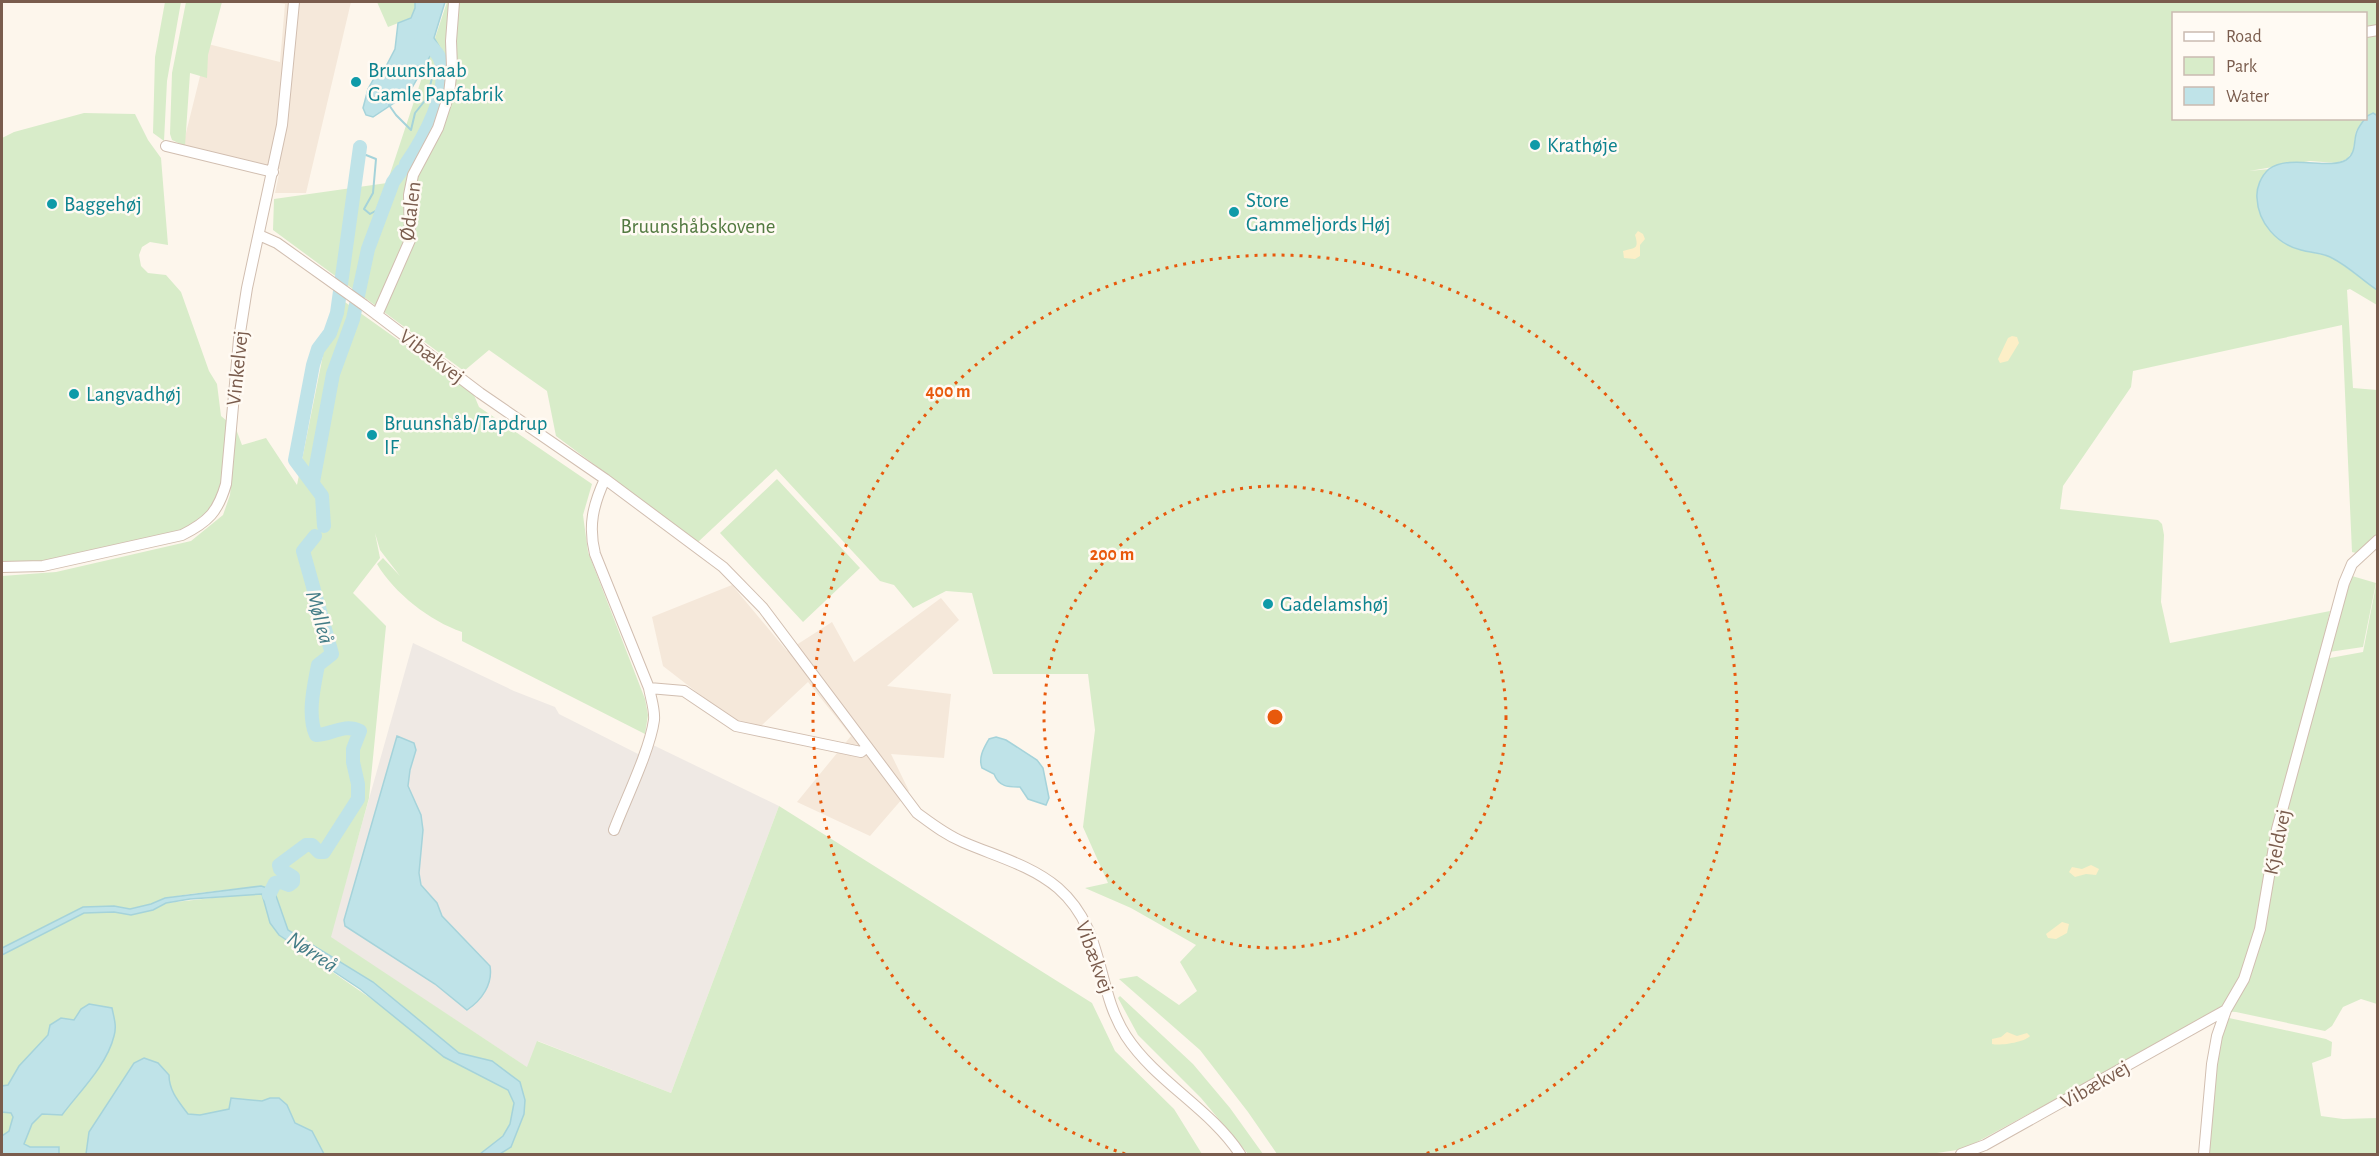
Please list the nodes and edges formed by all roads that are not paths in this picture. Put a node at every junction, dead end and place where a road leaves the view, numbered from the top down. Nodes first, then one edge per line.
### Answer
1 (294, 2) edge
2 (454, 2) edge
3 (166, 146) dead end
4 (273, 172) junction
5 (259, 235) junction
6 (377, 315) junction
7 (604, 479) junction
8 (2378, 540) edge
9 (2, 567) edge
10 (649, 688) junction
11 (867, 747) junction
12 (614, 830) dead end
13 (2226, 1010) junction
14 (1240, 1155) edge
15 (1961, 1155) edge
16 (2204, 1155) edge

1 - 4 street, Vinkelvej
2 - 6 street, Ødalen
3 - 4 street
4 - 5 street, Vinkelvej
5 - 6 street, Vibækvej
5 - 9 street, Vinkelvej
6 - 7 street, Vibækvej
7 - 10 street
7 - 11 street, Vibækvej
8 - 13 street, Kjeldvej
10 - 11 street
10 - 12 street
11 - 14 street, Vibækvej
13 - 15 street, Vibækvej
13 - 16 street, Kjeldvej

